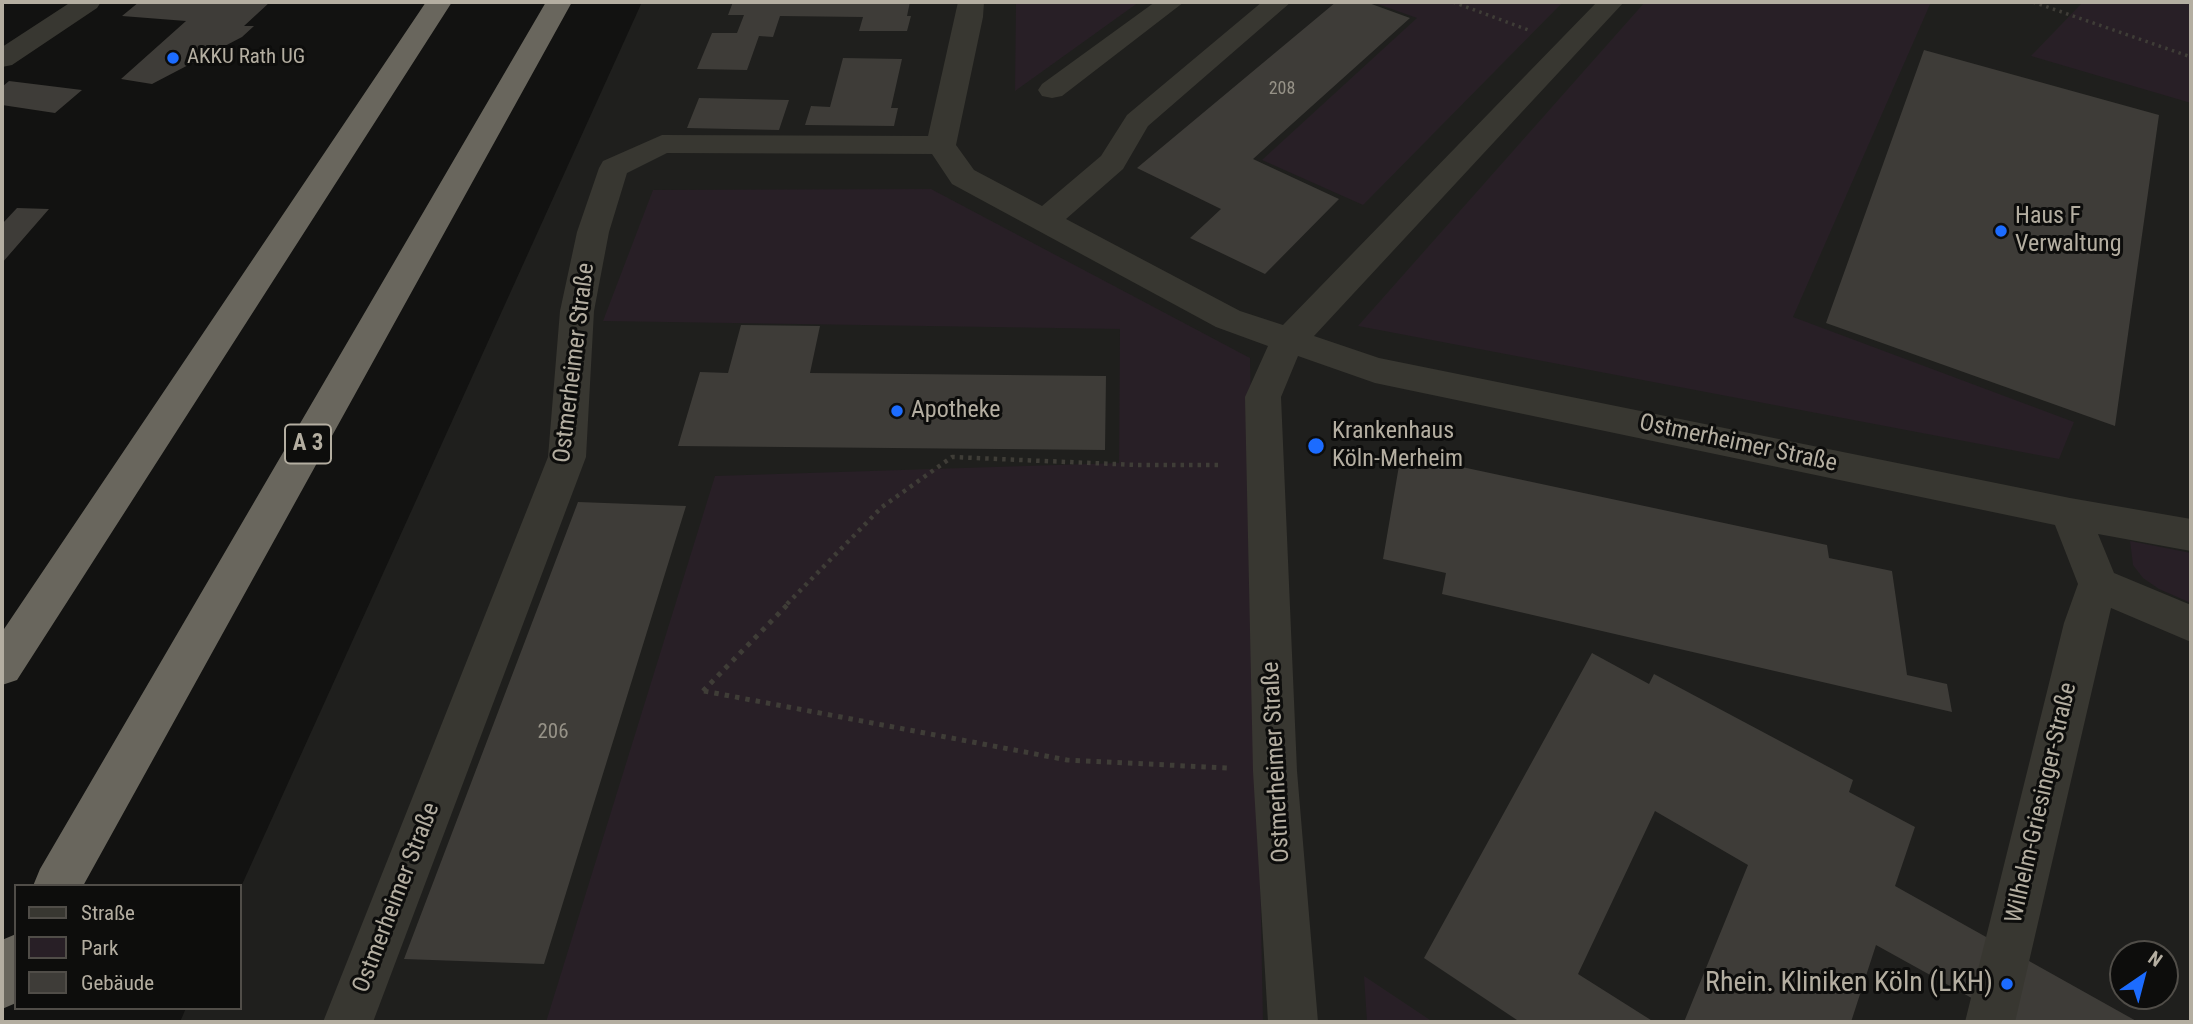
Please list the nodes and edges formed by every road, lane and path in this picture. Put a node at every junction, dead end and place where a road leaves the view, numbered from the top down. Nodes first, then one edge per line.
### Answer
1 (88, 2) edge
2 (439, 2) edge
3 (559, 2) edge
4 (971, 2) edge
5 (1171, 2) edge
6 (1278, 2) edge
7 (1453, 2) edge
8 (1611, 2) edge
9 (2033, 2) edge
10 (1571, 46) junction
11 (2191, 57) edge
12 (2, 59) edge
13 (1052, 90) dead end
14 (941, 145) junction
15 (1045, 220) junction
16 (1288, 340) junction
17 (1266, 465) junction
18 (2070, 513) junction
19 (2191, 534) edge
20 (2098, 584) junction
21 (2191, 624) edge
22 (2, 667) edge
23 (1275, 771) junction
24 (58, 884) edge
25 (14, 963) edge
26 (2, 984) edge
27 (348, 1022) edge
28 (1293, 1022) edge
29 (1990, 1022) edge

1 - 12 street
2 - 22 highway
3 - 24 highway, A 3
4 - 14 street
5 - 13 street
6 - 15 street
7 - 10 path
8 - 10 street, Ostmerheimer Straße
9 - 11 path
10 - 16 street, Ostmerheimer Straße
14 - 15 street, Ostmerheimer Straße
14 - 27 street, Ostmerheimer Straße
15 - 16 street, Ostmerheimer Straße
16 - 17 street, Ostmerheimer Straße
16 - 18 street, Ostmerheimer Straße
17 - 23 street, Ostmerheimer Straße
17 - 23 path
18 - 19 street, Ostmerheimer Straße
18 - 20 street
20 - 21 street
20 - 29 street, Wilhelm-Griesinger-Straße
23 - 28 street, Ostmerheimer Straße
25 - 26 highway

